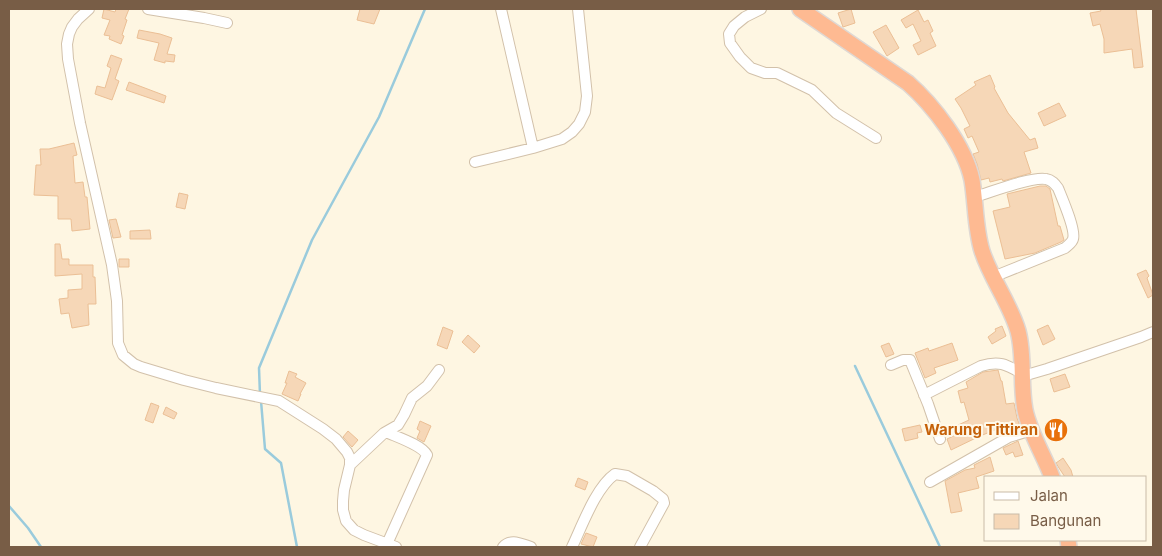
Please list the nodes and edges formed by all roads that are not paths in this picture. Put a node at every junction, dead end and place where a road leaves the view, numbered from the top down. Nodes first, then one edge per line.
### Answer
1 (89, 9) edge
2 (148, 9) edge
3 (501, 9) edge
4 (578, 9) edge
5 (761, 9) edge
6 (800, 9) edge
7 (227, 23) dead end
8 (876, 138) dead end
9 (533, 148) junction
10 (475, 162) dead end
11 (974, 198) junction
12 (993, 277) junction
13 (1153, 332) edge
14 (891, 365) dead end
15 (439, 370) dead end
16 (1023, 375) junction
17 (924, 395) junction
18 (1032, 430) junction
19 (386, 432) junction
20 (940, 439) dead end
21 (350, 465) junction
22 (1052, 476) edge
23 (930, 482) dead end
24 (392, 546) edge
25 (503, 547) edge
26 (531, 547) edge
27 (572, 547) edge
28 (640, 547) edge

1 - 21 street
2 - 7 street
3 - 9 street
4 - 9 street
5 - 8 street
6 - 11 highway
9 - 10 street
11 - 12 highway
11 - 12 street
12 - 16 highway
13 - 16 street
14 - 17 street
15 - 19 street
16 - 17 street
16 - 18 highway
17 - 20 street
18 - 22 highway
18 - 23 street
19 - 21 street
19 - 24 street
21 - 24 street
25 - 26 street
27 - 28 street

